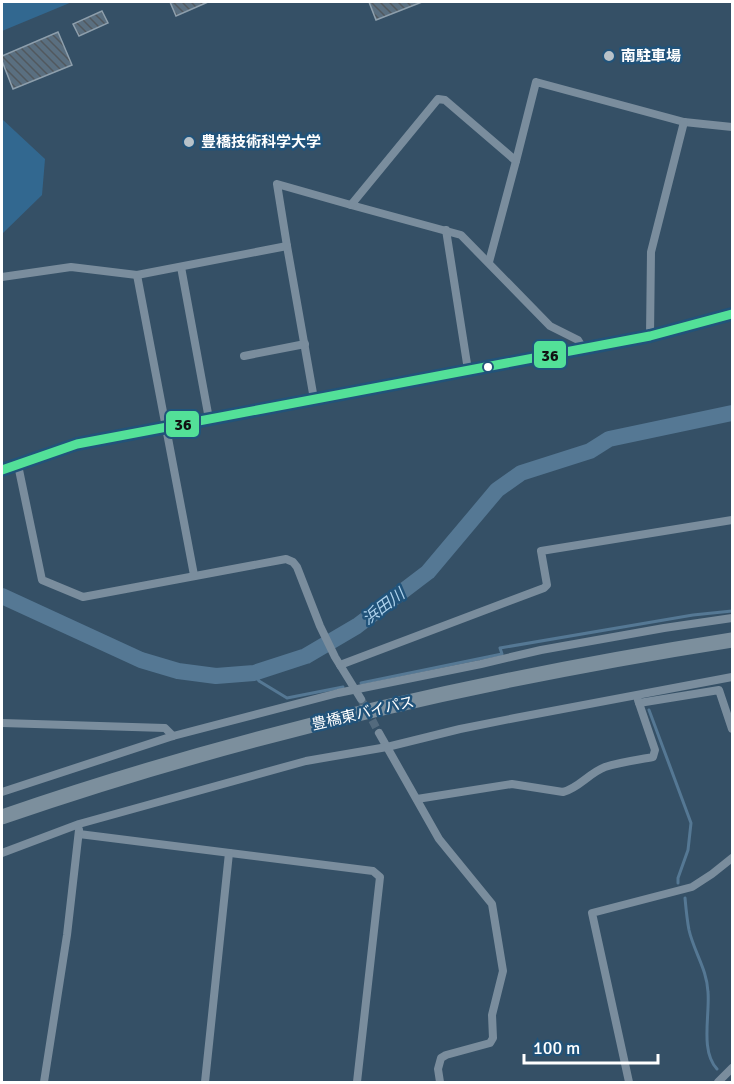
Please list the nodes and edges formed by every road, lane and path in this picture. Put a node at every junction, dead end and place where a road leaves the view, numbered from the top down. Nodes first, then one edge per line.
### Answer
1 (684, 122) junction
2 (732, 127) edge
3 (516, 161) junction
4 (351, 205) junction
5 (446, 230) junction
6 (287, 246) junction
7 (489, 262) junction
8 (181, 267) junction
9 (137, 275) junction
10 (2, 277) edge
11 (732, 314) edge
12 (650, 336) junction
13 (305, 344) junction
14 (583, 348) junction
15 (244, 356) dead end
16 (468, 370) junction
17 (314, 399) junction
18 (209, 419) junction
19 (166, 427) junction
20 (18, 465) junction
21 (2, 470) edge
22 (732, 520) edge
23 (194, 575) junction
24 (732, 618) edge
25 (732, 640) edge
26 (338, 661) junction
27 (732, 677) edge
28 (356, 689) junction
29 (361, 699) tunnel mouth
30 (637, 699) junction
31 (2, 723) edge
32 (732, 729) edge
33 (379, 733) tunnel mouth
34 (172, 736) junction
35 (387, 747) junction
36 (2, 792) edge
37 (417, 799) junction
38 (2, 817) edge
39 (79, 824) junction
40 (79, 834) junction
41 (2, 853) edge
42 (229, 853) junction
43 (732, 858) edge
44 (732, 1068) edge
45 (44, 1083) edge
46 (205, 1083) edge
47 (357, 1083) edge
48 (440, 1083) edge
49 (629, 1083) edge
50 (718, 1083) edge

1 - 2 street
1 - 3 street
1 - 12 street
3 - 4 street
3 - 7 street
4 - 5 street
4 - 6 street
5 - 7 street
5 - 16 street
6 - 8 street
6 - 13 street
7 - 14 street
8 - 9 street
8 - 18 street
9 - 10 street
9 - 19 street
11 - 12 street
12 - 14 street
13 - 15 street
13 - 17 street
14 - 16 street
16 - 17 street
17 - 18 street
18 - 19 street
19 - 20 street
19 - 23 street
20 - 21 street
20 - 23 street
22 - 26 street
23 - 26 street
24 - 28 street
25 - 38 highway, 豊橋東バイパス
26 - 28 street
27 - 30 street
28 - 29 street
28 - 34 street
30 - 32 street
30 - 35 street
30 - 37 street
31 - 34 street
33 - 35 street
34 - 36 street
35 - 37 street
35 - 39 street
37 - 48 street
39 - 40 street
39 - 41 street
40 - 42 street
40 - 45 street
42 - 46 street
42 - 47 street
43 - 49 street
44 - 50 street

